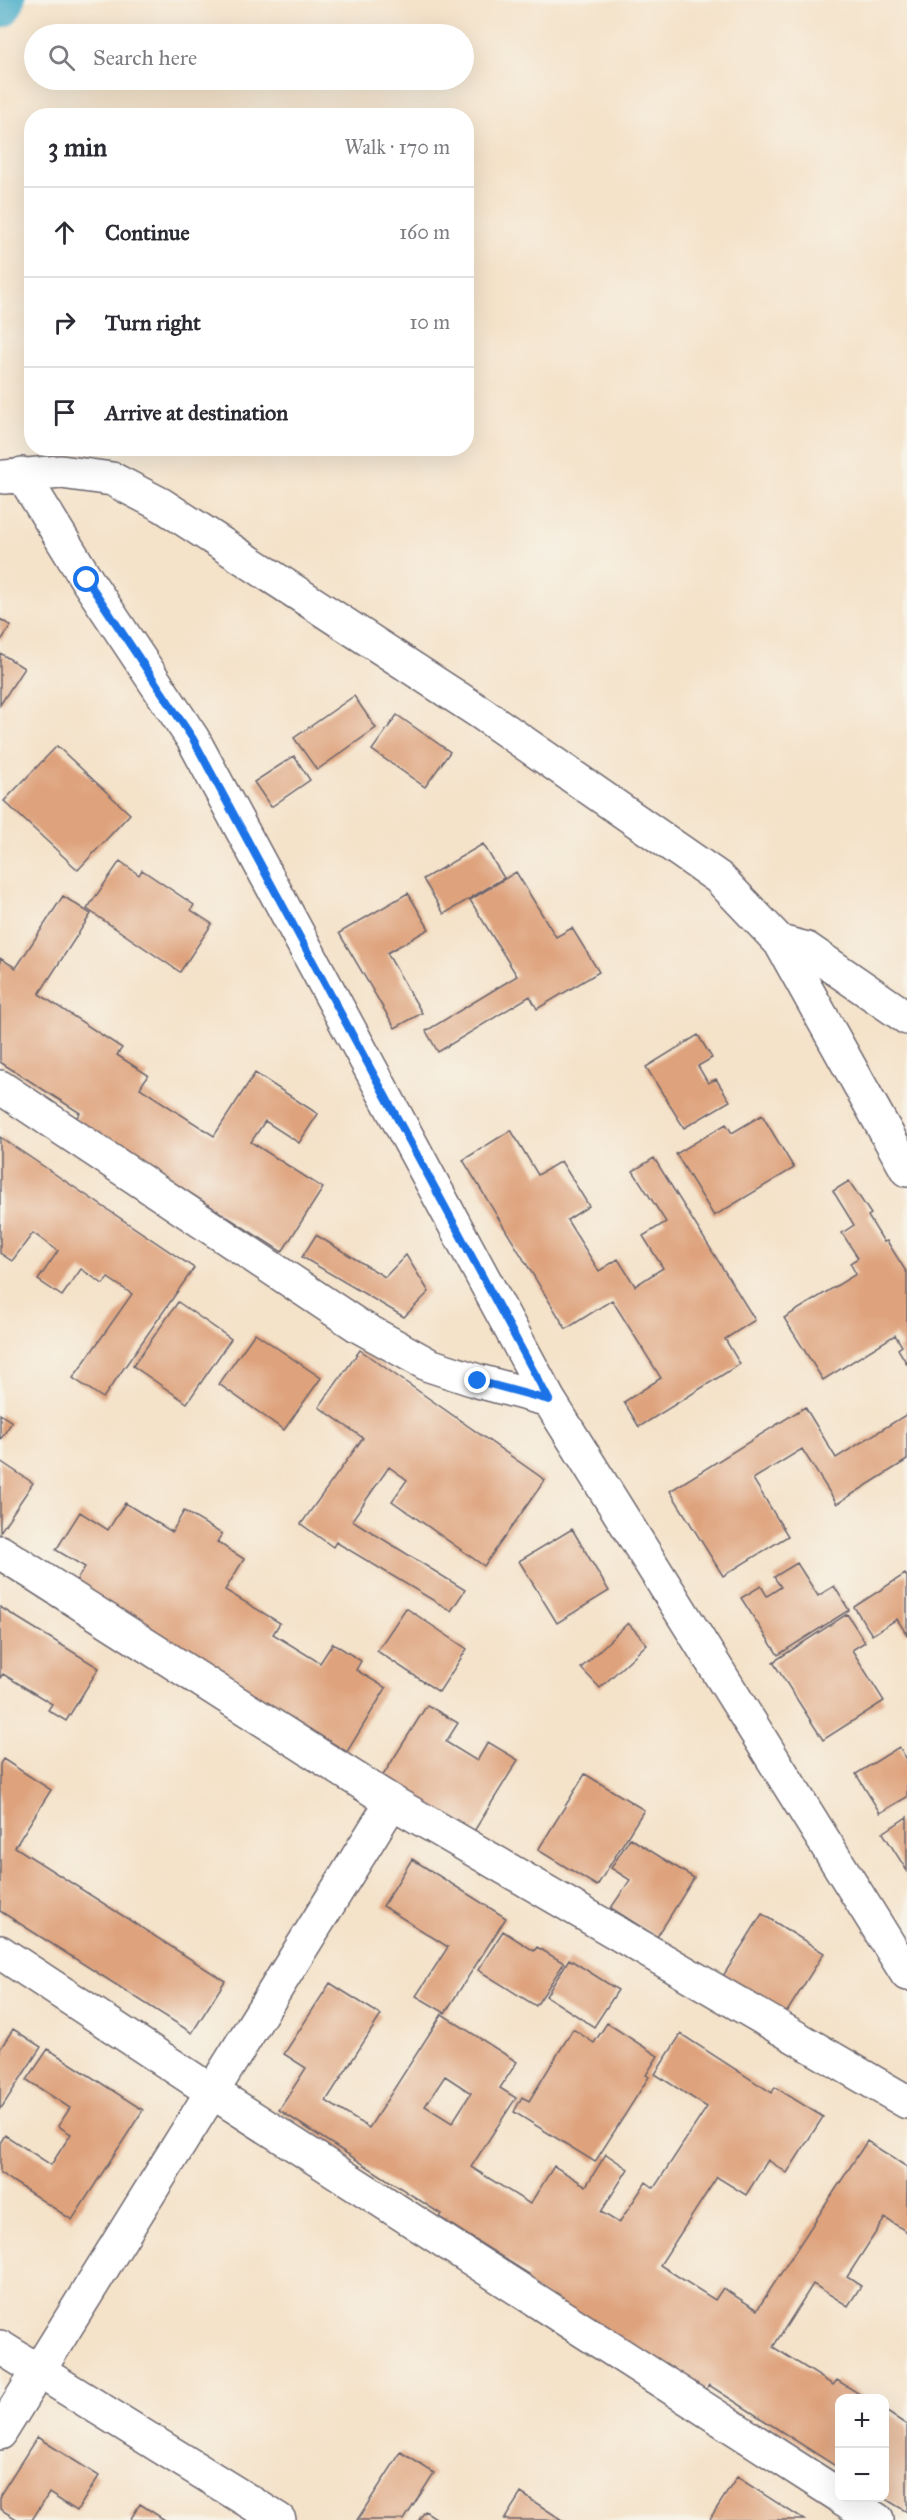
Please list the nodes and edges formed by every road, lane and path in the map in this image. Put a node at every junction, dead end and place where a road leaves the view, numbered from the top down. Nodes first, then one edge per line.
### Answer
1 (11, 476) edge
2 (780, 942) junction
3 (907, 1018) edge
4 (0, 1088) edge
5 (907, 1170) edge
6 (549, 1400) junction
7 (0, 1552) edge
8 (392, 1802) junction
9 (0, 1952) edge
10 (907, 1974) edge
11 (211, 2091) junction
12 (907, 2102) edge
13 (0, 2347) edge
14 (39, 2372) junction
15 (0, 2433) edge
16 (835, 2493) edge
17 (849, 2502) edge
18 (279, 2520) edge
19 (878, 2520) edge

1 - 2 street
1 - 6 street
2 - 3 street
2 - 5 street
4 - 6 street
6 - 10 street
7 - 8 street
8 - 11 street
8 - 12 street
9 - 11 street
11 - 14 street
11 - 16 street
13 - 14 street
14 - 15 street
14 - 18 street
17 - 19 street

